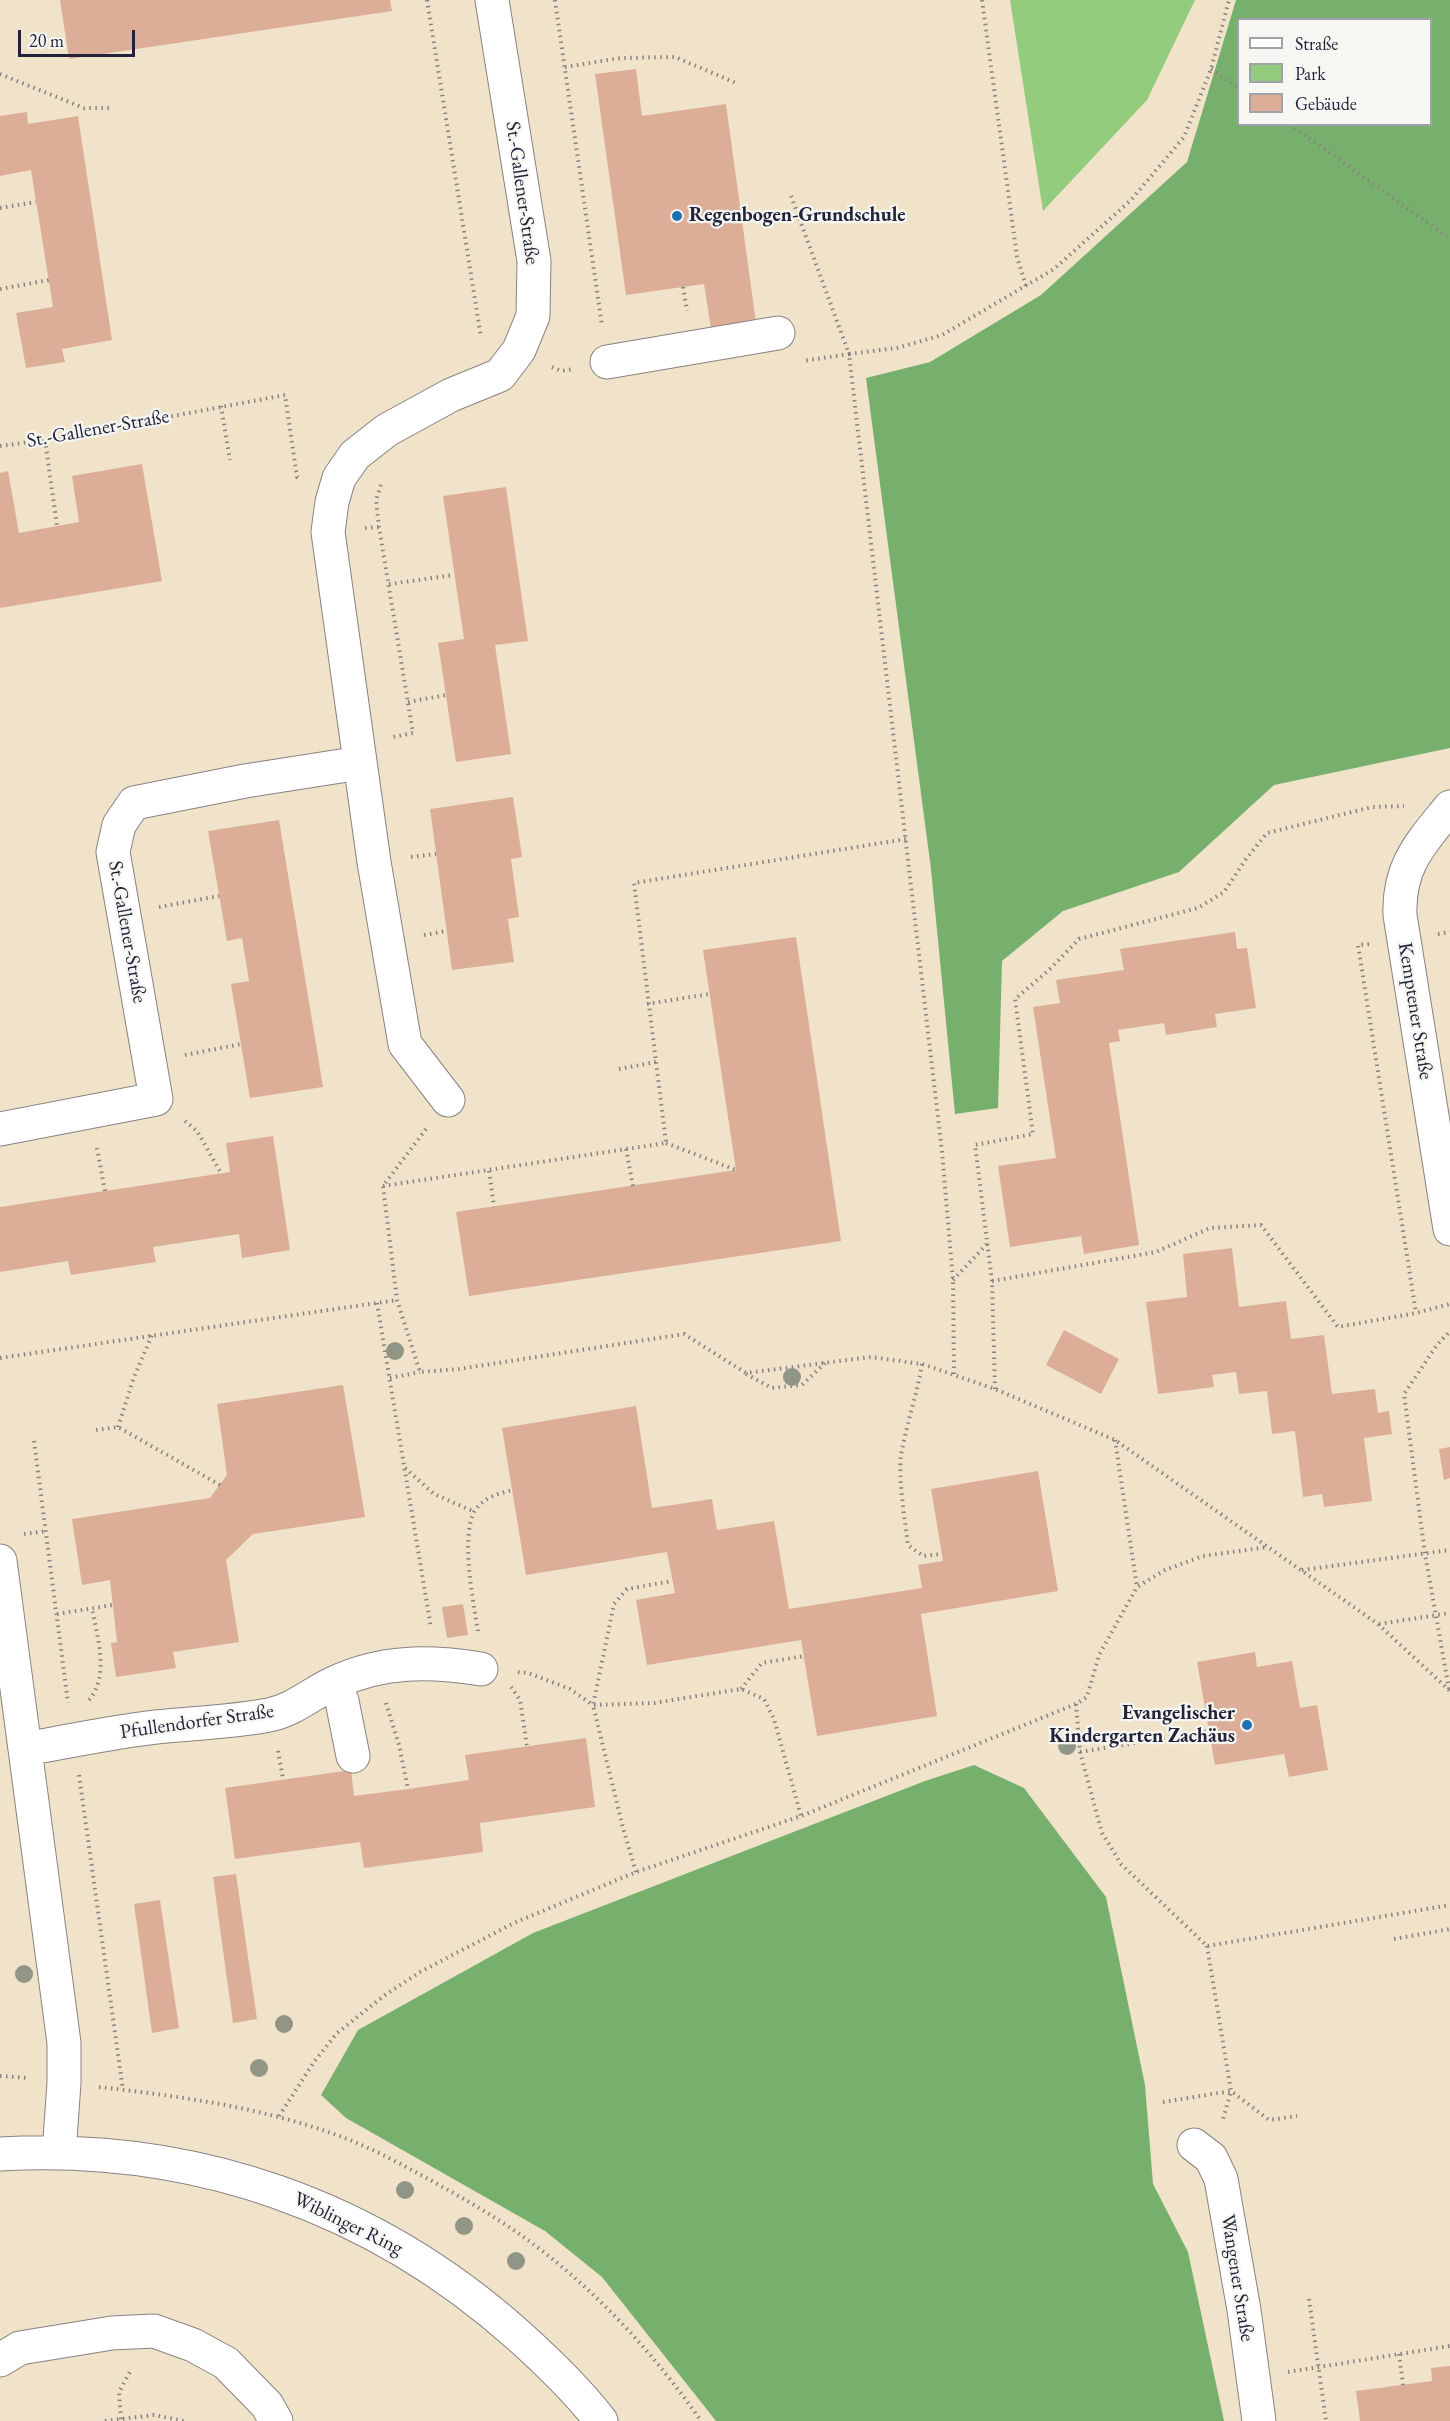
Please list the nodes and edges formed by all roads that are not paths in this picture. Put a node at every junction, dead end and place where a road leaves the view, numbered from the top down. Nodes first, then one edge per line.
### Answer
1 (492, 0) edge
2 (778, 333) dead end
3 (607, 362) road end
4 (359, 753) junction
5 (1450, 807) edge
6 (448, 1100) road end
7 (0, 1129) edge
8 (1450, 1229) edge
9 (0, 1561) edge
10 (460, 1662) road end
11 (334, 1683) junction
12 (26, 1749) junction
13 (353, 1756) dead end
14 (1203, 2151) road end
15 (59, 2153) junction
16 (0, 2154) edge
17 (0, 2360) edge
18 (276, 2421) edge
19 (601, 2421) edge
20 (1259, 2421) edge

1 - 4 street, St.-Gallener-Straße
2 - 3 street
4 - 6 street, St.-Gallener-Straße
4 - 7 street, St.-Gallener-Straße
5 - 8 street, Kemptener Straße
9 - 12 street
10 - 11 street, Pfullendorfer Straße
11 - 12 street, Pfullendorfer Straße
11 - 13 street
12 - 15 street
14 - 20 street, Wangener Straße
15 - 16 street, Wiblinger Ring
15 - 19 street, Wiblinger Ring
17 - 18 street

